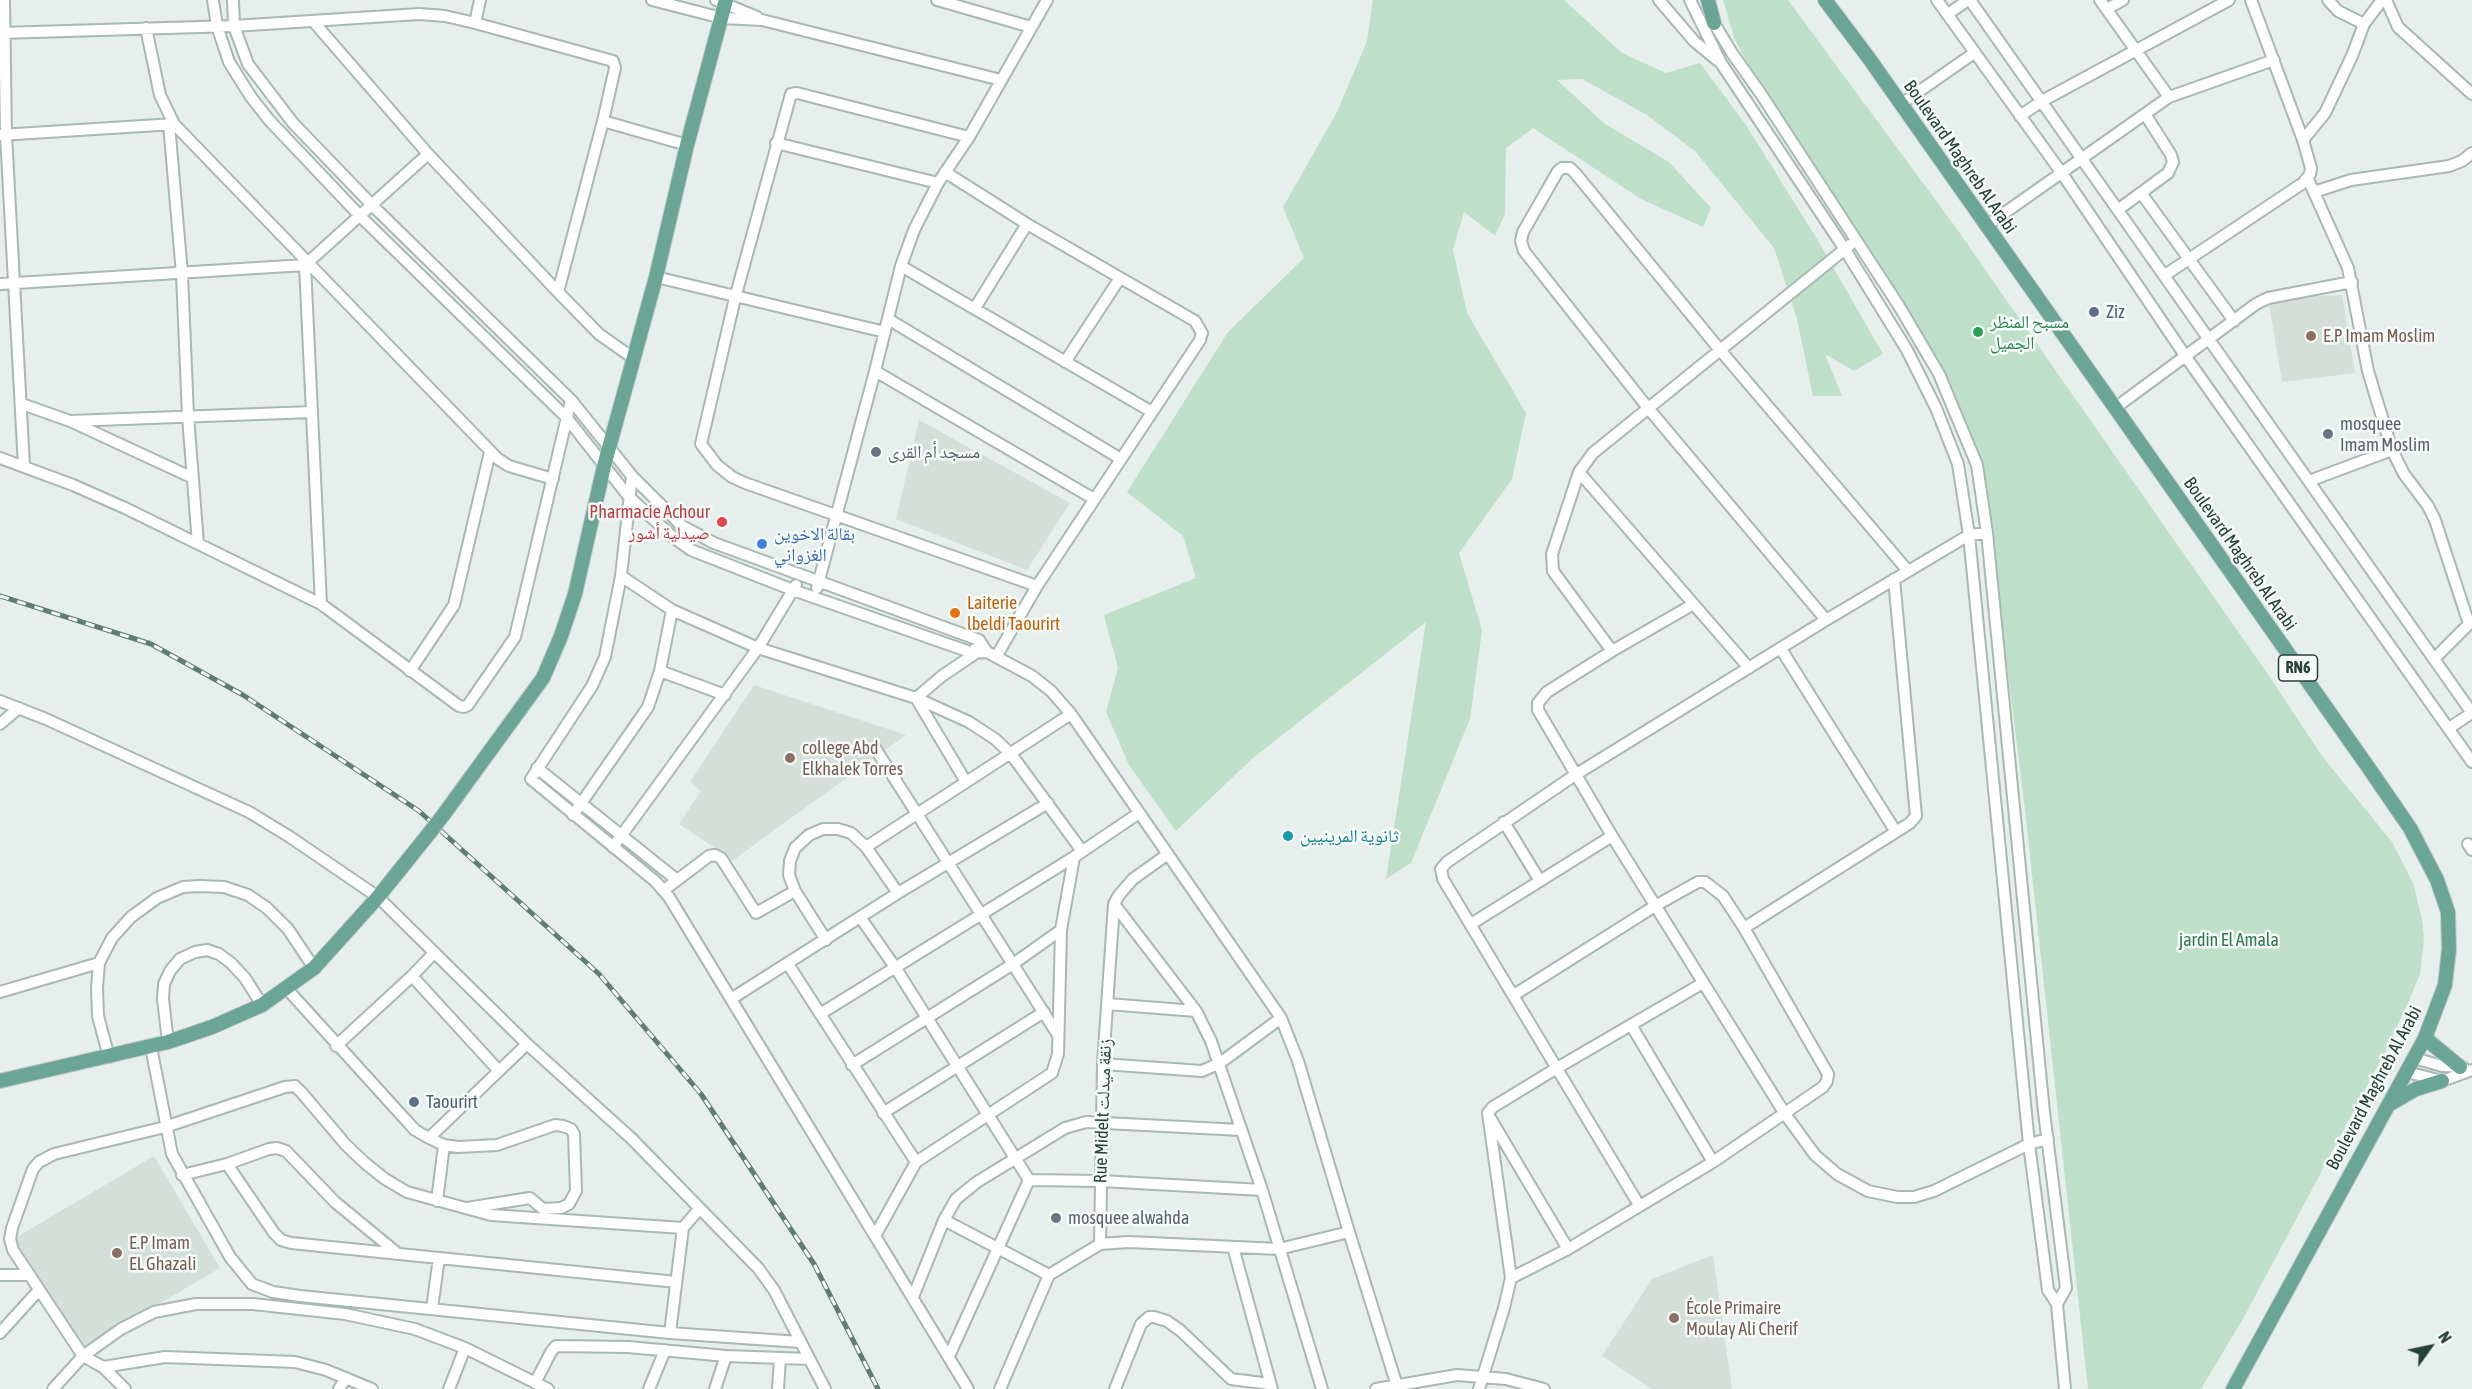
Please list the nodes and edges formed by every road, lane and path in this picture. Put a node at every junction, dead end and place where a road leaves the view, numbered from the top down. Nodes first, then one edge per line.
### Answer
1 (4, 0) edge
2 (213, 0) edge
3 (233, 0) edge
4 (480, 0) edge
5 (652, 0) edge
6 (938, 0) edge
7 (1047, 0) edge
8 (1659, 0) edge
9 (1670, 0) edge
10 (1690, 0) edge
11 (1705, 0) edge
12 (1825, 0) edge
13 (1938, 0) edge
14 (1969, 0) edge
15 (2122, 0) edge
16 (2229, 0) edge
17 (2251, 0) edge
18 (2328, 0) edge
19 (2384, 0) edge
20 (723, 1) edge
21 (968, 4) edge
22 (2104, 4) edge
23 (1673, 14) junction
24 (1947, 14) junction
25 (722, 18) junction
26 (762, 20) junction
27 (313, 21) junction
28 (475, 23) junction
29 (1714, 23) joint
30 (2364, 24) junction
31 (217, 26) junction
32 (234, 26) junction
33 (1031, 27) junction
34 (146, 28) junction
35 (3, 33) edge
36 (2136, 50) junction
37 (1974, 52) junction
38 (2274, 60) junction
39 (1721, 63) junction
40 (1001, 80) junction
41 (2472, 94) edge
42 (2169, 97) junction
43 (2042, 101) junction
44 (1901, 104) junction
45 (2145, 114) junction
46 (2020, 116) junction
47 (603, 122) junction
48 (172, 124) junction
49 (3, 135) edge
50 (969, 137) junction
51 (2303, 140) junction
52 (776, 143) junction
53 (687, 145) junction
54 (2472, 153) edge
55 (429, 154) junction
56 (2083, 158) junction
57 (945, 172) junction
58 (2061, 172) junction
59 (2308, 179) junction
60 (938, 183) junction
61 (2314, 192) junction
62 (2141, 193) junction
63 (373, 206) junction
64 (2119, 209) junction
65 (361, 217) junction
66 (1027, 224) junction
67 (1986, 226) junction
68 (1857, 240) junction
69 (1844, 248) junction
70 (2189, 259) junction
71 (307, 264) junction
72 (901, 266) junction
73 (182, 274) junction
74 (2165, 275) junction
75 (656, 277) junction
76 (1120, 278) junction
77 (2352, 282) junction
78 (0, 284) edge
79 (14, 284) junction
80 (558, 292) junction
81 (735, 297) junction
82 (975, 308) junction
83 (888, 319) junction
84 (2234, 321) junction
85 (885, 332) junction
86 (2209, 340) junction
87 (1720, 350) junction
88 (2186, 357) junction
89 (633, 358) junction
90 (1065, 362) junction
91 (875, 371) junction
92 (571, 400) junction
93 (22, 404) junction
94 (1648, 408) junction
95 (2115, 408) junction
96 (312, 412) junction
97 (1152, 412) junction
98 (188, 417) junction
99 (566, 417) junction
100 (70, 421) junction
101 (610, 446) junction
102 (2392, 450) junction
103 (490, 452) junction
104 (0, 458) edge
105 (1120, 459) junction
106 (24, 466) junction
107 (604, 466) junction
108 (1579, 472) junction
109 (632, 476) junction
110 (193, 478) junction
111 (553, 479) junction
112 (2309, 482) junction
113 (629, 497) junction
114 (1094, 499) junction
115 (838, 516) junction
116 (1987, 533) junction
117 (1970, 535) junction
118 (198, 544) junction
119 (1908, 571) junction
120 (621, 576) junction
121 (801, 577) junction
122 (1894, 579) junction
123 (819, 582) junction
124 (1037, 586) junction
125 (793, 590) junction
126 (815, 597) junction
127 (321, 604) junction
128 (1692, 605) junction
129 (672, 610) junction
130 (1826, 620) junction
131 (2471, 625) edge
132 (979, 640) junction
133 (758, 648) junction
134 (1781, 649) junction
135 (1612, 651) junction
136 (973, 653) junction
137 (992, 655) junction
138 (2434, 659) junction
139 (1749, 668) junction
140 (410, 670) junction
141 (660, 671) junction
142 (725, 694) junction
143 (916, 698) junction
144 (0, 701) edge
145 (20, 708) junction
146 (2472, 713) edge
147 (1071, 714) junction
148 (0, 724) edge
149 (2449, 728) junction
150 (875, 748) dead end
151 (1011, 753) junction
152 (2472, 762) edge
153 (537, 768) junction
154 (1575, 775) junction
155 (966, 782) junction
156 (582, 802) junction
157 (1048, 803) junction
158 (1139, 813) junction
159 (917, 814) junction
160 (573, 815) junction
161 (1504, 822) junction
162 (1896, 832) junction
163 (622, 834) junction
164 (1612, 836) junction
165 (613, 847) junction
166 (866, 847) junction
167 (1078, 854) junction
168 (1168, 854) junction
169 (948, 864) junction
170 (677, 880) junction
171 (1540, 881) junction
172 (664, 890) junction
173 (795, 891) junction
174 (898, 893) junction
175 (378, 897) junction
176 (1114, 904) junction
177 (1655, 906) junction
178 (980, 914) junction
179 (860, 918) junction
180 (1471, 924) junction
181 (1744, 928) junction
182 (1061, 930) junction
183 (826, 940) junction
184 (434, 953) junction
185 (99, 963) junction
186 (788, 964) junction
187 (1013, 964) junction
188 (895, 967) junction
189 (314, 968) junction
190 (411, 976) junction
191 (1702, 983) junction
192 (287, 989) junction
193 (0, 992) edge
194 (1514, 995) junction
195 (731, 999) junction
196 (2034, 1002) junction
197 (2014, 1003) junction
198 (1108, 1004) junction
199 (262, 1005) junction
200 (1196, 1011) junction
201 (1044, 1012) junction
202 (820, 1014) junction
203 (926, 1017) junction
204 (1281, 1018) junction
205 (1631, 1025) junction
206 (1058, 1035) junction
207 (2425, 1038) junction
208 (168, 1042) junction
209 (527, 1044) junction
210 (336, 1046) junction
211 (151, 1047) junction
212 (109, 1057) junction
213 (2414, 1058) junction
214 (1220, 1063) junction
215 (1103, 1064) junction
216 (852, 1065) junction
217 (957, 1066) junction
218 (1557, 1068) junction
219 (2468, 1068) edge
220 (499, 1071) junction
221 (2407, 1072) junction
222 (0, 1081) edge
223 (2442, 1081) junction
224 (2388, 1105) junction
225 (883, 1113) junction
226 (1488, 1113) junction
227 (1785, 1114) junction
228 (987, 1116) junction
229 (1102, 1124) junction
230 (165, 1127) junction
231 (1241, 1130) junction
232 (429, 1138) junction
233 (2048, 1139) junction
234 (2029, 1144) junction
235 (444, 1145) junction
236 (1015, 1159) junction
237 (916, 1162) junction
238 (1713, 1162) junction
239 (227, 1164) junction
240 (182, 1175) junction
241 (1029, 1180) junction
242 (1101, 1181) junction
243 (1262, 1190) junction
244 (437, 1201) junction
245 (1639, 1205) junction
246 (464, 1208) junction
247 (699, 1209) junction
248 (944, 1220) junction
249 (683, 1228) junction
250 (1349, 1232) junction
251 (875, 1236) junction
252 (1100, 1244) junction
253 (998, 1247) junction
254 (1233, 1247) junction
255 (1279, 1249) junction
256 (1568, 1249) junction
257 (397, 1253) junction
258 (439, 1258) junction
259 (0, 1275) edge
260 (30, 1275) junction
261 (1048, 1275) junction
262 (1511, 1278) junction
263 (676, 1282) junction
264 (39, 1290) junction
265 (913, 1297) junction
266 (2057, 1304) junction
267 (432, 1308) junction
268 (0, 1333) edge
269 (670, 1333) junction
270 (800, 1342) junction
271 (465, 1348) junction
272 (665, 1350) junction
273 (83, 1356) junction
274 (726, 1356) junction
275 (948, 1356) junction
276 (780, 1358) junction
277 (809, 1359) junction
278 (103, 1367) junction
279 (1482, 1376) junction
280 (346, 1378) junction
281 (542, 1387) edge
282 (1271, 1387) edge
283 (1398, 1388) edge
284 (53, 1389) edge
285 (126, 1389) edge
286 (339, 1389) edge
287 (372, 1389) edge
288 (449, 1389) edge
289 (649, 1389) edge
290 (715, 1389) edge
291 (778, 1389) edge
292 (825, 1389) edge
293 (968, 1389) edge
294 (1000, 1389) edge
295 (1115, 1389) edge
296 (1322, 1389) edge
297 (1376, 1389) edge
298 (1479, 1389) edge
299 (1544, 1389) edge
300 (2065, 1389) edge
301 (2233, 1389) edge

1 - 35 street
2 - 31 street
3 - 32 street
4 - 28 street
5 - 25 street
6 - 21 street
7 - 33 street
8 - 23 street
9 - 23 street
10 - 39 street
11 - 29 main road
12 - 44 main road, Boulevard Maghreb Al Arabi / RN6
13 - 24 street
14 - 24 street
14 - 43 street
15 - 22 street
16 - 36 street
17 - 38 street
18 - 30 street
19 - 30 street
19 - 41 street
20 - 25 main road
20 - 26 street
21 - 33 street
22 - 36 street
23 - 39 street
24 - 37 street
25 - 26 street
25 - 53 main road
26 - 40 street
27 - 28 street
27 - 32 street
27 - 55 street
28 - 47 street
29 - 68 street
30 - 51 street
31 - 32 street
31 - 34 street
31 - 65 street
32 - 63 street
33 - 40 street
34 - 35 street
34 - 48 street
35 - 49 street
36 - 42 street
36 - 43 street
37 - 44 street
37 - 46 street
38 - 42 street
38 - 51 street
39 - 69 street
40 - 50 street
42 - 45 street
43 - 46 street
43 - 56 street
44 - 67 main road, Boulevard Maghreb Al Arabi / RN6
45 - 56 street
45 - 62 street
46 - 58 street
47 - 53 street
47 - 80 street
48 - 49 street
48 - 71 street
48 - 73 street
49 - 79 street
50 - 52 street
50 - 57 street
51 - 59 street
52 - 60 street
52 - 81 street
53 - 75 main road
54 - 61 street
55 - 63 street
55 - 80 street
56 - 58 street
56 - 64 street
57 - 60 street
57 - 66 street
58 - 67 street
58 - 88 street
59 - 61 street
59 - 70 street
60 - 72 street
61 - 77 street
62 - 64 street
62 - 70 street
63 - 65 street
63 - 92 street
64 - 74 street
65 - 71 street
65 - 99 street
66 - 76 street
66 - 82 street
67 - 95 main road, Boulevard Maghreb Al Arabi / RN6
68 - 69 street
68 - 116 street
69 - 87 street
69 - 117 street
70 - 74 street
70 - 84 street
71 - 73 street
71 - 96 street
71 - 103 street
72 - 82 street
72 - 83 street
73 - 79 street
73 - 98 street
74 - 86 street
75 - 81 street
75 - 89 main road
76 - 90 street
76 - 97 street
77 - 84 street
77 - 102 street
78 - 79 street
79 - 93 street
80 - 89 street
81 - 85 street
81 - 115 street
82 - 90 street
83 - 85 street
83 - 105 street
84 - 86 street
85 - 91 street
86 - 88 street
86 - 112 street
87 - 94 street
87 - 94 street
87 - 119 street
88 - 95 street
88 - 149 street
89 - 101 main road
90 - 97 street
91 - 114 street
91 - 115 street
92 - 99 street
92 - 101 street
93 - 100 street
93 - 106 street
94 - 108 street
94 - 130 street
95 - 207 main road, Boulevard Maghreb Al Arabi / RN6
96 - 98 street
96 - 127 street
97 - 105 street
98 - 100 street
98 - 110 street
99 - 107 street
99 - 111 street
100 - 110 street
101 - 107 main road
101 - 109 street
102 - 112 street
102 - 131 street
103 - 111 street
103 - 140 street
104 - 106 street
105 - 114 street
106 - 118 street
107 - 113 street
107 - 175 main road, bridge
108 - 128 street
108 - 135 street
109 - 113 street
109 - 121 street
110 - 118 street
111 - 140 street
112 - 138 street
113 - 120 street
113 - 125 street
114 - 124 street
115 - 123 street
115 - 124 street
116 - 117 street
116 - 196 street
117 - 119 street
117 - 197 street
118 - 127 street
119 - 122 street
120 - 129 street
120 - 153 street
121 - 123 street
121 - 125 street
122 - 130 street
122 - 162 street
123 - 126 street
123 - 132 street
124 - 137 street
125 - 126 street
125 - 133 street
126 - 136 street
127 - 140 street
128 - 135 street
128 - 139 street
129 - 133 street
129 - 141 street
130 - 134 street
131 - 138 street
132 - 136 street
132 - 137 street
133 - 142 street
133 - 143 street
134 - 139 street
134 - 162 street
135 - 154 street
136 - 137 street
136 - 143 street
137 - 147 street
138 - 146 street
139 - 154 street
141 - 142 street
141 - 156 street
142 - 163 street
143 - 151 street
143 - 155 street
144 - 145 street
145 - 148 street
145 - 175 street
146 - 149 street
147 - 151 street
147 - 158 street
149 - 152 street
150 - 159 street
151 - 155 street
151 - 157 street
153 - 156 street
153 - 160 street
154 - 161 street
154 - 164 street
155 - 159 street
156 - 160 street
156 - 163 street
157 - 167 street
157 - 169 street
158 - 167 street
158 - 168 street
159 - 166 street
159 - 169 street
160 - 165 street
161 - 171 street
161 - 180 street
162 - 181 street
163 - 165 street
163 - 170 street
164 - 171 street
164 - 177 street
165 - 172 street
166 - 173 street
166 - 174 street
167 - 178 street
167 - 182 street
168 - 176 street
168 - 204 street
169 - 174 street
169 - 178 street
170 - 172 street
170 - 173 street
171 - 180 street
172 - 195 street
173 - 183 street
174 - 179 street
175 - 184 street
175 - 189 main road
176 - 198 street, Rue Midelt زنقة ميدلت
176 - 200 street
177 - 181 street
177 - 191 street
177 - 194 street
178 - 187 street
178 - 188 street
179 - 183 street
179 - 188 street
180 - 194 street
181 - 227 street
182 - 187 street
182 - 206 street
183 - 186 street
184 - 190 street
184 - 209 street
185 - 189 street
185 - 193 street
185 - 212 street
186 - 195 street
186 - 202 street
187 - 201 street
187 - 203 street
188 - 202 street
188 - 203 street
189 - 192 main road
190 - 210 street
190 - 220 street
191 - 205 street
191 - 227 street
192 - 199 main road
192 - 210 street
194 - 218 street
195 - 251 street
196 - 197 street
196 - 233 street
197 - 234 street
198 - 200 street
198 - 215 street, Rue Midelt زنقة ميدلت
199 - 208 main road
199 - 208 street
200 - 214 street
201 - 206 street
201 - 217 street
202 - 216 street
203 - 216 street
203 - 217 street
204 - 214 street
204 - 250 street
205 - 218 street
205 - 238 street
206 - 228 street
207 - 213 main road, Boulevard Maghreb Al Arabi / RN6
207 - 219 main road
208 - 211 main road
209 - 220 street
209 - 247 street
210 - 232 street
211 - 212 main road
211 - 230 street
212 - 222 main road
213 - 219 street
213 - 221 main road, Boulevard Maghreb Al Arabi / RN6
214 - 215 street
214 - 231 street
215 - 229 street, Rue Midelt زنقة ميدلت
216 - 225 street
217 - 225 street
217 - 228 street
218 - 226 street
218 - 245 street
219 - 223 street
220 - 232 street
221 - 223 street
221 - 224 main road, Boulevard Maghreb Al Arabi / RN6
223 - 224 main road
224 - 301 main road, Boulevard Maghreb Al Arabi / RN6
225 - 237 street
226 - 256 street
226 - 262 street
227 - 234 street
227 - 238 street
228 - 236 street
228 - 237 street
229 - 231 street
229 - 236 street
229 - 242 street, Rue Midelt زنقة ميدلت
230 - 240 street
230 - 244 street
230 - 260 street
231 - 243 street
232 - 235 street
233 - 234 street
233 - 266 street
234 - 266 street
235 - 244 street
235 - 246 street
236 - 241 street
236 - 248 street
237 - 251 street
238 - 245 street
239 - 240 street
239 - 257 street
239 - 257 street
240 - 267 street
241 - 242 street
241 - 253 street
242 - 243 street
242 - 252 street, Rue Midelt زنقة ميدلت
243 - 255 street
244 - 246 street
245 - 256 street
246 - 249 street
247 - 249 street
247 - 270 street
248 - 253 street
248 - 265 street
249 - 263 street
250 - 255 street
250 - 283 street
251 - 265 street
252 - 254 street
252 - 261 street
253 - 261 street
253 - 275 street
254 - 255 street
254 - 282 street
255 - 296 street
256 - 262 street
257 - 258 street
258 - 263 street
258 - 267 street
259 - 260 street
260 - 264 street
261 - 294 street
262 - 279 street
263 - 269 street
264 - 268 street
264 - 273 street
265 - 275 street
266 - 300 street
267 - 269 street
269 - 270 street
270 - 277 street
271 - 273 street
271 - 281 street
271 - 288 street
272 - 274 street
272 - 281 street
272 - 289 street
273 - 278 street
273 - 284 street
274 - 276 street
274 - 290 street
275 - 293 street
276 - 277 street
276 - 291 street
277 - 292 street
278 - 280 street
278 - 285 street
279 - 283 street
279 - 298 street
279 - 299 street
280 - 286 street
280 - 287 street
282 - 295 street
283 - 297 street

